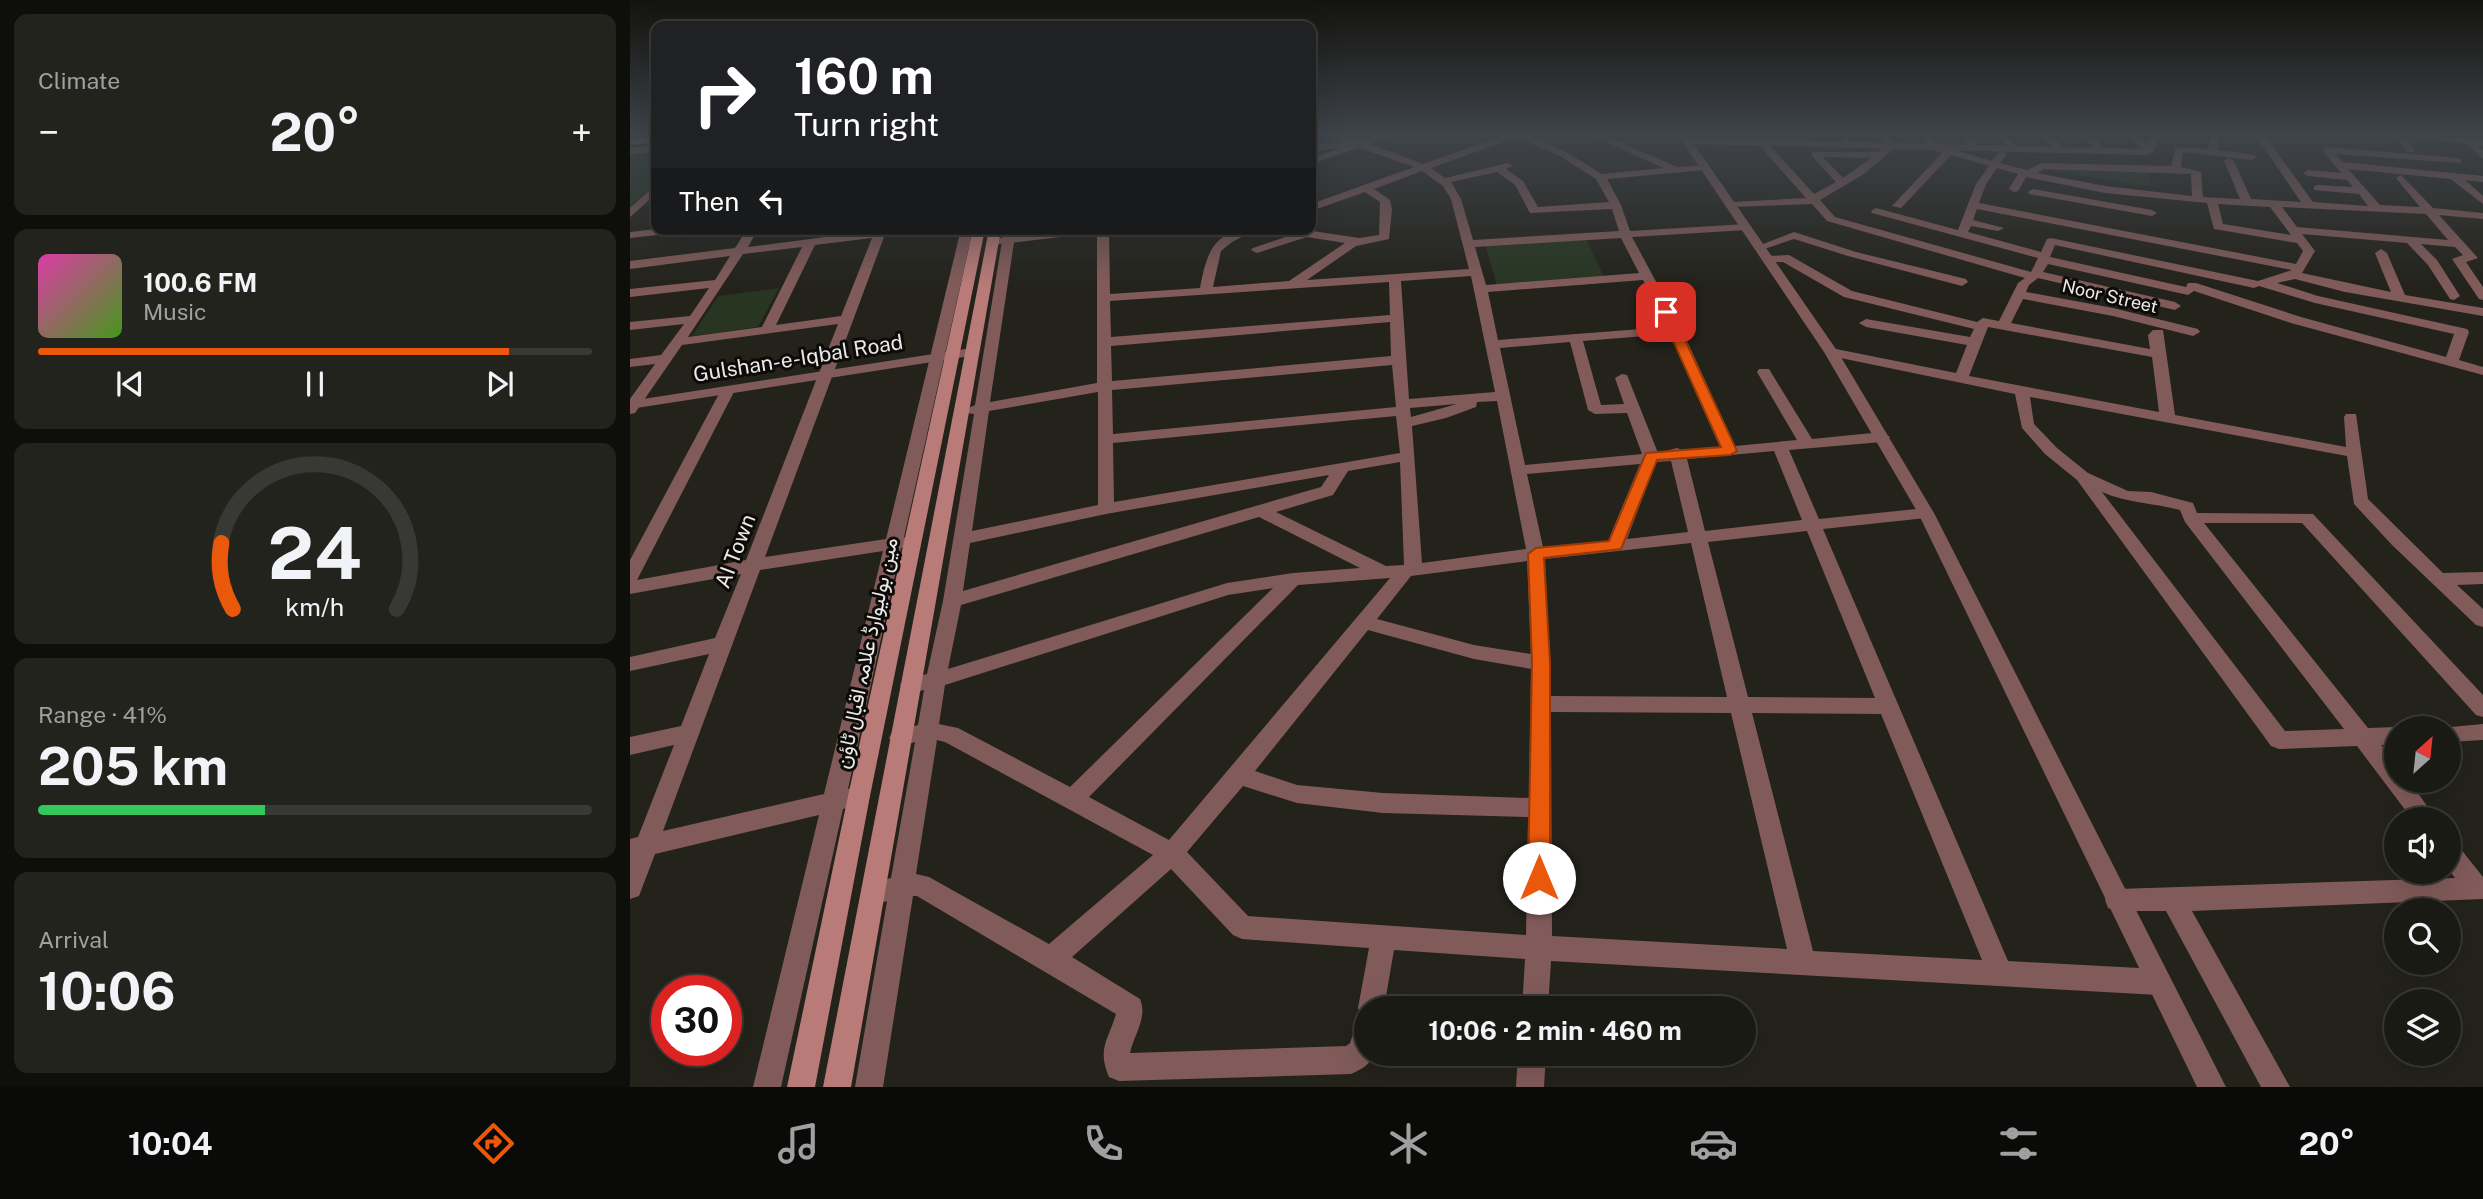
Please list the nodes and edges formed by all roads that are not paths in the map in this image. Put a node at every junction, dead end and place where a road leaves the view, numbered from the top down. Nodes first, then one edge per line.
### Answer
1 (1374, 185) edge
2 (1446, 185) edge
3 (1520, 185) edge
4 (1604, 185) edge
5 (1717, 185) edge
6 (1802, 185) edge
7 (1838, 185) edge
8 (1917, 185) edge
9 (1981, 185) edge
10 (2017, 185) edge
11 (2149, 185) edge
12 (2158, 185) edge
13 (2200, 185) edge
14 (2239, 185) edge
15 (2295, 185) edge
16 (2357, 185) edge
17 (2407, 185) edge
18 (2464, 185) edge
19 (1365, 188) junction
20 (2318, 188) dead end
21 (2014, 189) dead end
22 (2362, 191) junction
23 (2033, 192) dead end
24 (651, 193) edge
25 (1814, 199) junction
26 (2204, 199) junction
27 (2246, 201) junction
28 (2483, 201) edge
29 (2272, 202) junction
30 (1616, 205) junction
31 (1731, 205) junction
32 (1974, 205) junction
33 (2309, 205) junction
34 (1316, 206) edge
35 (1897, 206) dead end
36 (2377, 209) junction
37 (651, 210) edge
38 (2432, 211) junction
39 (633, 212) edge
40 (2152, 213) junction
41 (2483, 216) edge
42 (1967, 222) junction
43 (1855, 226) junction
44 (1746, 227) junction
45 (2218, 227) junction
46 (651, 233) edge
47 (1625, 234) junction
48 (1962, 234) junction
49 (630, 235) edge
50 (748, 235) edge
51 (861, 235) edge
52 (879, 235) edge
53 (966, 235) edge
54 (997, 235) edge
55 (997, 235) edge
56 (1103, 235) edge
57 (1238, 235) edge
58 (1300, 235) edge
59 (1316, 235) edge
60 (2297, 235) junction
61 (2151, 238) junction
62 (2238, 239) dead end
63 (2410, 240) junction
64 (1356, 241) junction
65 (810, 243) junction
66 (1469, 244) junction
67 (2458, 244) junction
68 (2003, 245) junction
69 (1257, 250) dead end
70 (737, 251) junction
71 (2221, 251) junction
72 (2309, 251) junction
73 (1765, 253) junction
74 (2381, 253) dead end
75 (2043, 258) junction
76 (630, 265) edge
77 (1478, 272) junction
78 (2298, 272) junction
79 (2203, 273) junction
80 (2034, 275) junction
81 (1646, 276) junction
82 (2218, 276) junction
83 (1395, 277) junction
84 (1962, 282) dead end
85 (719, 283) junction
86 (2254, 284) dead end
87 (1292, 285) junction
88 (2190, 288) junction
89 (1481, 289) junction
90 (1206, 291) junction
91 (630, 293) edge
92 (2019, 294) junction
93 (2454, 296) dead end
94 (2483, 296) edge
95 (1104, 298) junction
96 (2400, 299) junction
97 (2483, 312) edge
98 (1396, 318) junction
99 (694, 319) junction
100 (846, 319) junction
101 (1866, 323) dead end
102 (2004, 325) junction
103 (630, 326) edge
104 (1981, 327) junction
105 (768, 330) junction
106 (1675, 330) junction
107 (2193, 332) dead end
108 (2158, 333) dead end
109 (1575, 337) junction
110 (678, 342) junction
111 (1105, 342) junction
112 (1975, 342) junction
113 (1493, 344) junction
114 (1831, 352) junction
115 (955, 354) junction
116 (2157, 354) junction
117 (666, 359) junction
118 (1398, 360) junction
119 (2451, 362) junction
120 (630, 363) edge
121 (2483, 371) edge
122 (1764, 372) dead end
123 (827, 374) junction
124 (1622, 378) dead end
125 (1961, 379) junction
126 (1105, 386) junction
127 (728, 390) junction
128 (2022, 391) junction
129 (1504, 396) junction
130 (631, 407) edge
131 (981, 408) junction
132 (1633, 408) junction
133 (960, 411) junction
134 (1403, 412) junction
135 (2351, 417) dead end
136 (2168, 419) junction
137 (1882, 437) junction
138 (1106, 439) junction
139 (1808, 445) junction
140 (1780, 447) junction
141 (1730, 451) junction
142 (1677, 453) junction
143 (2355, 453) junction
144 (1408, 456) junction
145 (1651, 456) junction
146 (1343, 466) junction
147 (1519, 470) junction
148 (2082, 476) junction
149 (1106, 509) junction
150 (1259, 510) junction
151 (1926, 513) junction
152 (2191, 518) junction
153 (1814, 526) junction
154 (1698, 537) junction
155 (960, 539) junction
156 (904, 542) junction
157 (1615, 545) junction
158 (1536, 554) junction
159 (754, 565) junction
160 (1410, 570) junction
161 (1382, 572) junction
162 (630, 577) edge
163 (2483, 578) edge
164 (1293, 579) junction
165 (2442, 579) junction
166 (630, 588) edge
167 (952, 601) junction
168 (2483, 620) edge
169 (1365, 622) junction
170 (723, 644) junction
171 (1541, 663) junction
172 (630, 664) edge
173 (936, 680) junction
174 (910, 685) junction
175 (1541, 704) junction
176 (1740, 705) junction
177 (1889, 706) junction
178 (2483, 709) edge
179 (929, 730) junction
180 (2483, 732) edge
181 (688, 733) junction
182 (2461, 733) edge
183 (2384, 736) edge
184 (2363, 737) junction
185 (900, 738) junction
186 (630, 746) edge
187 (2384, 764) edge
188 (1239, 775) junction
189 (859, 796) junction
190 (1071, 801) junction
191 (832, 802) junction
192 (1540, 808) junction
193 (638, 847) edge
194 (1171, 853) junction
195 (2461, 865) edge
196 (901, 886) junction
197 (630, 888) edge
198 (2480, 888) edge
199 (874, 894) junction
200 (2117, 900) junction
201 (2173, 900) junction
202 (1384, 937) junction
203 (1539, 948) junction
204 (1051, 959) junction
205 (1803, 961) junction
206 (2000, 972) junction
207 (2158, 982) junction
208 (1373, 996) edge
209 (1536, 996) edge
210 (1354, 1058) edge
211 (1531, 1066) edge
212 (767, 1087) edge
213 (801, 1087) edge
214 (837, 1087) edge
215 (869, 1087) edge
216 (1530, 1087) edge
217 (2212, 1087) edge
218 (2276, 1087) edge

1 - 19 street
2 - 66 street
3 - 30 street
4 - 30 street
5 - 31 street
6 - 25 street
7 - 25 street
8 - 35 street
9 - 32 street
10 - 21 street
11 - 40 street
12 - 26 street
13 - 26 street
14 - 27 street
15 - 33 street
16 - 22 street
17 - 38 street
18 - 28 street
19 - 34 street
19 - 64 street
20 - 22 street
22 - 36 street
23 - 40 street
24 - 39 street
25 - 31 street
25 - 43 street
26 - 27 street
26 - 45 street
27 - 29 street
29 - 33 street
29 - 60 street
30 - 47 street
31 - 44 street
32 - 42 street
32 - 61 street
33 - 36 street
36 - 38 street
37 - 39 street
38 - 41 street
38 - 67 street
40 - 61 street
42 - 48 street
42 - 68 street
43 - 48 street
43 - 80 street
44 - 47 street
44 - 73 street
45 - 60 street
45 - 71 street
46 - 49 street
47 - 66 street
47 - 81 street
48 - 68 street
50 - 70 street
51 - 65 street
52 - 100 street, AI Town
53 - 115 street
54 - 115 main road
55 - 131 street
56 - 95 street
57 - 90 street
58 - 69 street
59 - 64 street
60 - 63 street
60 - 72 street
61 - 71 street
62 - 72 street
63 - 67 street
63 - 93 street
64 - 87 street
65 - 70 street
65 - 105 street
66 - 77 street
67 - 94 street
68 - 75 street
70 - 76 street
70 - 85 street
71 - 78 street
71 - 82 street
72 - 78 street
73 - 84 street
73 - 104 street
73 - 114 street
74 - 96 street
75 - 79 street
75 - 80 street
75 - 88 street
77 - 83 street
77 - 89 street
78 - 96 street
78 - 119 street
79 - 82 street
79 - 88 street
80 - 88 street
80 - 92 street
81 - 89 street
81 - 106 street
82 - 86 street
83 - 87 street
83 - 98 street
85 - 91 street
85 - 99 street
87 - 90 street
88 - 119 street
89 - 113 street
90 - 95 street
92 - 102 street
92 - 107 street, Noor Street
95 - 111 street
96 - 97 street
98 - 111 street
98 - 118 street
99 - 103 street
99 - 110 street
100 - 105 street
100 - 123 street, AI Town
101 - 112 street
102 - 104 street
102 - 116 street
104 - 112 street
105 - 110 street
106 - 109 street
106 - 141 street
108 - 116 street
109 - 113 street
109 - 132 street
110 - 117 street
111 - 126 street
112 - 125 street
113 - 129 street
114 - 125 street
114 - 137 street
115 - 123 street, Gulshan-e-Iqbal Road
115 - 133 main road
115 - 156 street
116 - 136 street
117 - 120 street
117 - 130 street
118 - 126 street
118 - 134 street
119 - 121 street
122 - 139 street
123 - 127 street, Gulshan-e-Iqbal Road
123 - 159 street, AI Town
124 - 132 street
125 - 128 street
126 - 131 street
126 - 138 street
127 - 130 street, Gulshan-e-Iqbal Road
127 - 162 street
128 - 136 street
128 - 148 street
129 - 134 street
129 - 147 street
131 - 133 street
131 - 155 street
132 - 145 street
133 - 174 main road
134 - 138 street
134 - 144 street
135 - 143 street
136 - 143 street
137 - 139 street
137 - 151 street
138 - 149 street
139 - 140 street
140 - 141 street
140 - 153 street
141 - 142 street
142 - 145 street
142 - 154 street
143 - 165 street
144 - 146 street
144 - 160 street
145 - 147 street
145 - 157 street
146 - 149 street
146 - 150 street
147 - 158 street
148 - 152 street
148 - 184 street
149 - 155 street
150 - 161 street
150 - 167 street
151 - 153 street
151 - 200 street
152 - 178 street
152 - 184 street
153 - 154 street
153 - 177 street
154 - 157 street
154 - 176 street
155 - 167 street
156 - 159 street
156 - 189 main road, مین بولیوارڈ علامہ اقبال ٹاؤن
156 - 191 street
157 - 158 street
158 - 160 street
158 - 171 street
159 - 166 street
159 - 170 street, AI Town
160 - 161 street
160 - 169 street
161 - 164 street
163 - 165 street
164 - 173 street
164 - 190 street
165 - 168 street
167 - 173 street
169 - 171 street
169 - 188 street
170 - 172 street
170 - 181 street, AI Town
171 - 175 street
173 - 174 street
173 - 179 street
174 - 185 main road
175 - 176 street
175 - 192 street
176 - 177 street
176 - 205 street
177 - 206 street
179 - 185 street
179 - 190 street
179 - 196 street
180 - 182 street
181 - 186 street
181 - 193 street, AI Town
183 - 184 street
184 - 187 street
185 - 199 main road
188 - 192 street
188 - 194 street
189 - 191 street
189 - 213 main road, مین بولیوارڈ علامہ اقبال ٹاؤن
190 - 194 street
191 - 193 street
191 - 212 street
192 - 203 street
193 - 197 street, AI Town
194 - 202 street
194 - 204 street
195 - 198 street
196 - 199 street
196 - 204 street
196 - 215 street
198 - 201 street
199 - 214 main road
200 - 201 street
200 - 207 street
201 - 218 street
202 - 203 street
202 - 208 street
203 - 205 street
203 - 209 street
204 - 210 street
205 - 206 street
206 - 207 street
207 - 217 street
211 - 216 street

